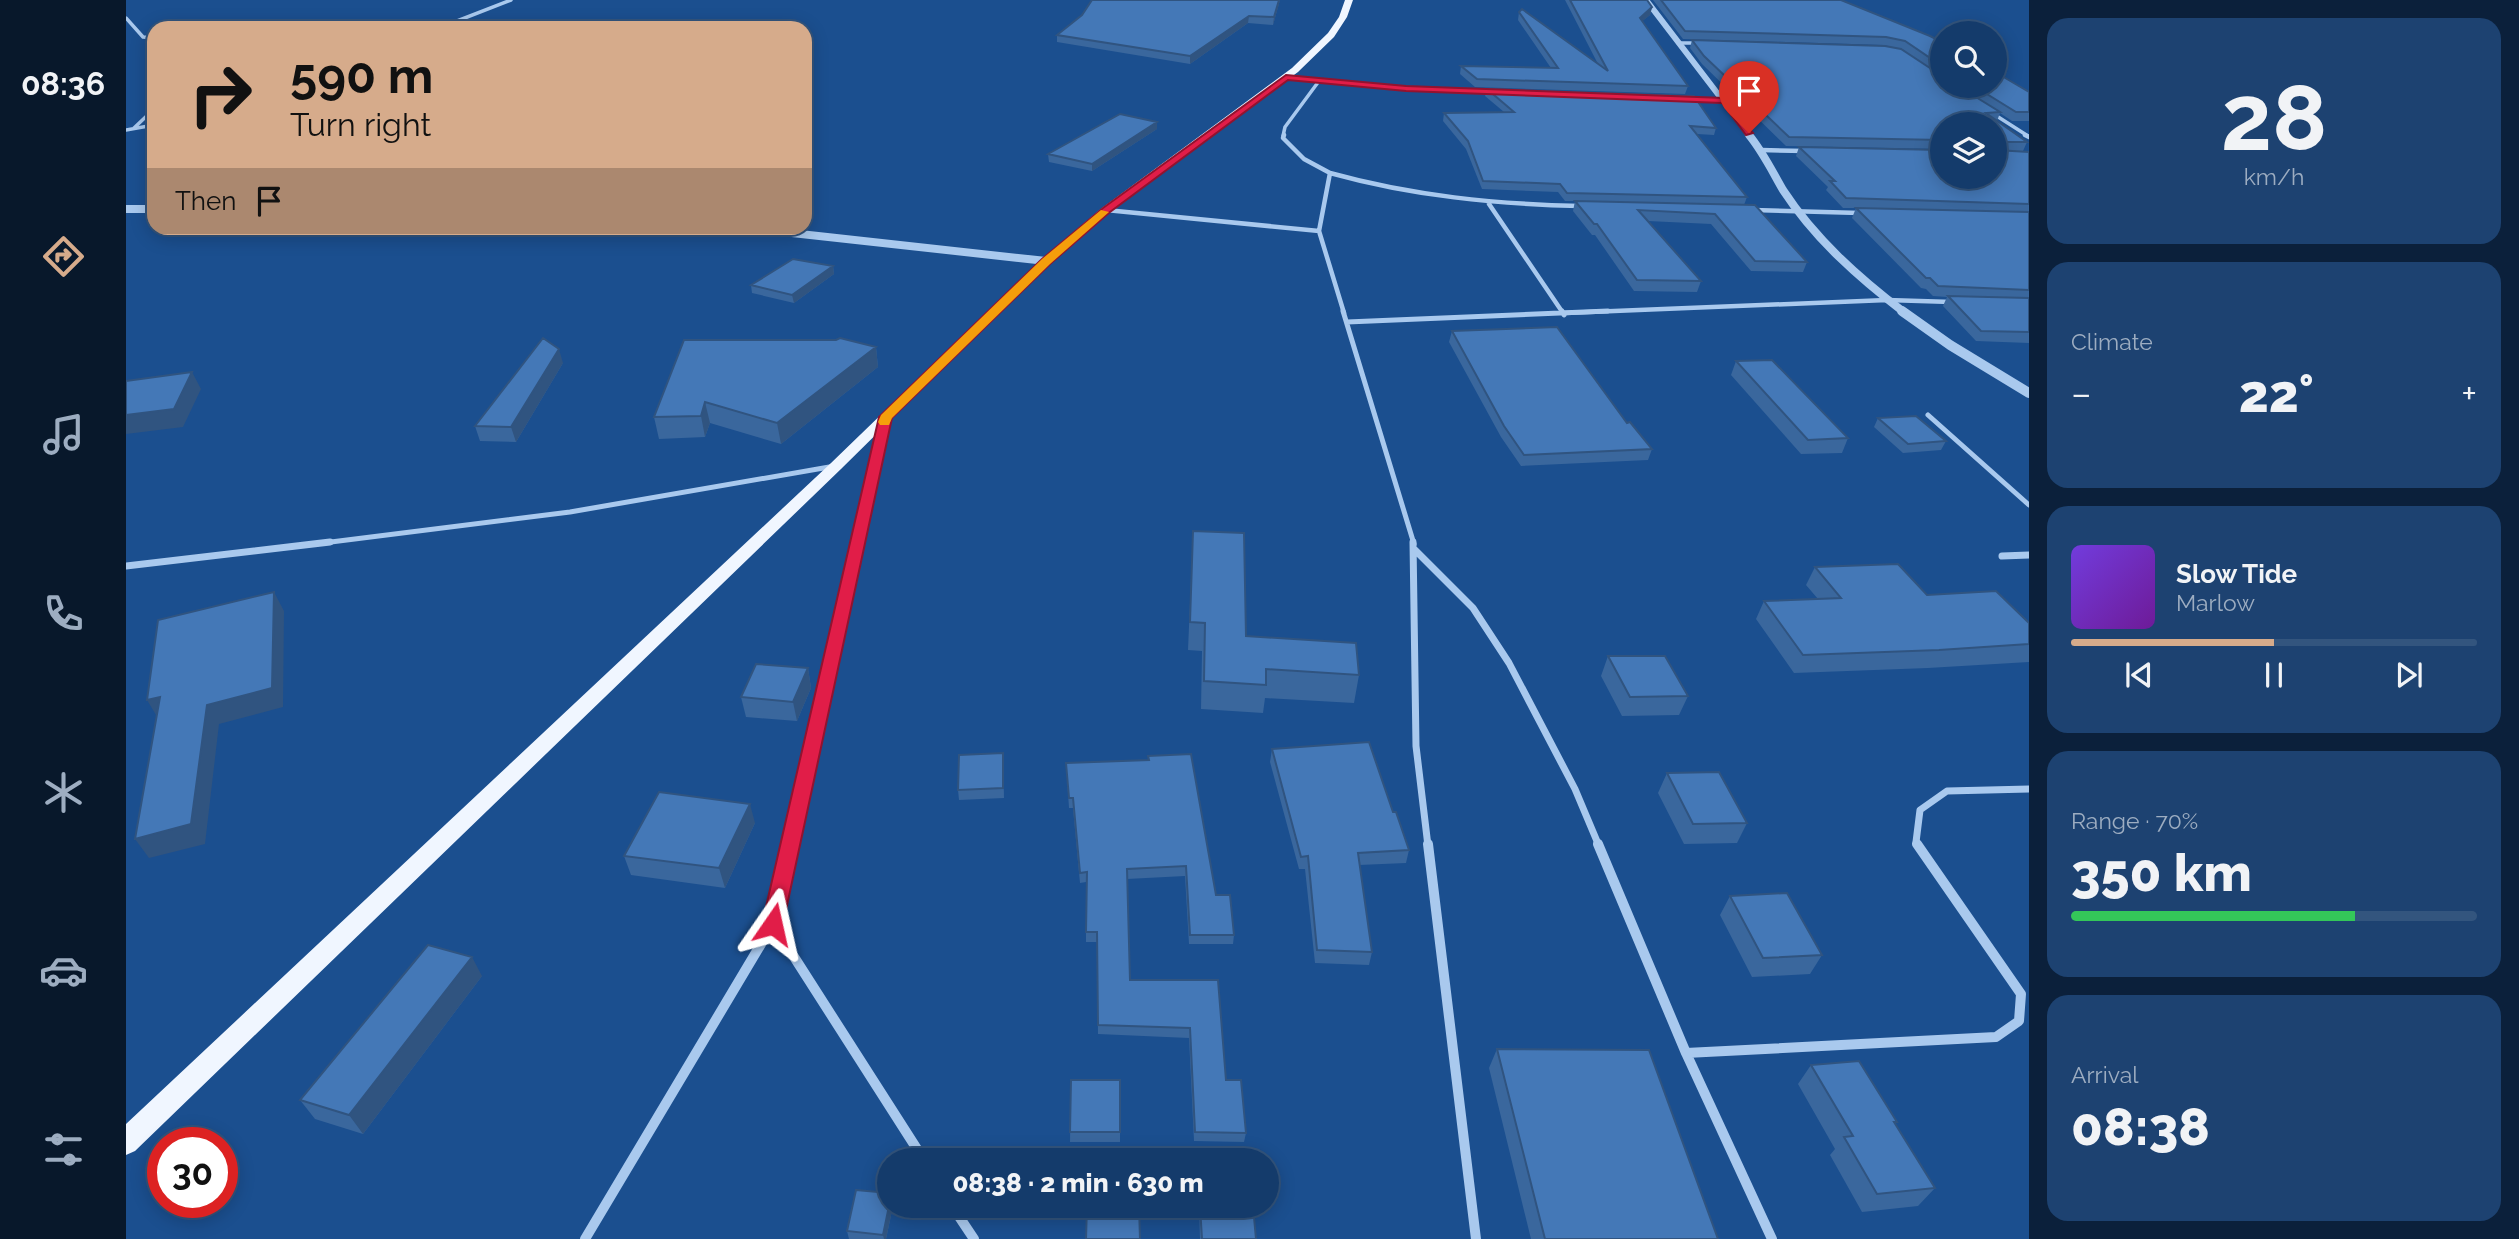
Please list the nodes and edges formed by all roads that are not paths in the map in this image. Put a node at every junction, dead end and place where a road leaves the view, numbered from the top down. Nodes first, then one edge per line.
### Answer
1 (511, 0) edge
2 (1349, 0) edge
3 (1646, 0) edge
4 (126, 18) edge
5 (457, 21) edge
6 (147, 37) edge
7 (1680, 43) junction
8 (1706, 43) edge
9 (1286, 78) junction
10 (1319, 81) junction
11 (1503, 92) edge
12 (1682, 99) edge
13 (1724, 100) junction
14 (1984, 108) edge
15 (147, 116) edge
16 (147, 126) edge
17 (134, 128) junction
18 (126, 130) edge
19 (2029, 137) edge
20 (1761, 150) junction
21 (1817, 151) edge
22 (1330, 173) junction
23 (1489, 204) junction
24 (1583, 206) edge
25 (126, 209) edge
26 (147, 209) edge
27 (1107, 210) junction
28 (1744, 210) edge
29 (1798, 211) junction
30 (1866, 213) edge
31 (1319, 231) junction
32 (810, 235) edge
33 (1046, 261) junction
34 (1887, 300) junction
35 (1965, 302) edge
36 (1564, 315) junction
37 (1347, 322) junction
38 (2029, 393) edge
39 (1928, 415) dead end
40 (886, 417) junction
41 (836, 466) junction
42 (2029, 505) edge
43 (1415, 549) junction
44 (2029, 555) edge
45 (2002, 556) dead end
46 (126, 566) edge
47 (2029, 789) edge
48 (773, 924) junction
49 (1686, 1053) junction
50 (126, 1142) edge
51 (915, 1148) edge
52 (961, 1218) edge
53 (585, 1239) edge
54 (974, 1239) edge
55 (1476, 1239) edge
56 (1772, 1239) edge

1 - 5 street
2 - 9 main road
3 - 7 street
4 - 6 street
7 - 8 street
7 - 13 street
9 - 10 street
9 - 27 main road
10 - 11 street
10 - 22 street
12 - 13 street
13 - 20 street
14 - 19 street
15 - 17 street
16 - 17 street
17 - 18 street
20 - 21 street
20 - 29 street
22 - 23 street
22 - 31 street
23 - 24 street
23 - 36 street
25 - 26 street
27 - 31 street
27 - 33 main road
28 - 29 street
29 - 30 street
29 - 34 street
31 - 37 street
32 - 33 street
33 - 40 main road
34 - 35 street
34 - 36 street
34 - 38 street
36 - 37 street
37 - 43 street
39 - 42 street
40 - 41 main road
40 - 48 street
41 - 46 street
41 - 50 main road
43 - 49 street
43 - 55 street
44 - 45 street
47 - 49 street
48 - 51 street
48 - 53 street
49 - 56 street
52 - 54 street

